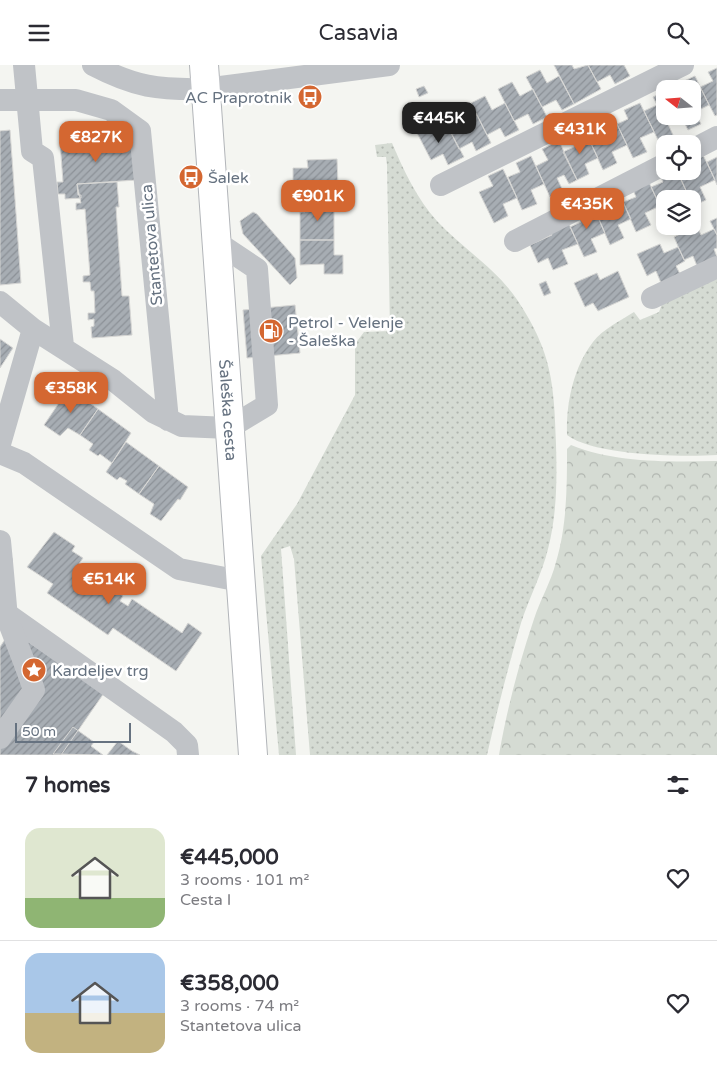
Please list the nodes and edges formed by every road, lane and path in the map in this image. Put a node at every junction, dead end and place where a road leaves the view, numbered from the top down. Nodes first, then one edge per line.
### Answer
1 (24, 65) edge
2 (93, 65) edge
3 (389, 65) edge
4 (683, 65) edge
5 (204, 77) edge
6 (27, 99) junction
7 (0, 100) edge
8 (717, 137) edge
9 (701, 145) edge
10 (656, 169) edge
11 (441, 185) dead end
12 (215, 241) junction
13 (515, 241) dead end
14 (717, 267) edge
15 (652, 298) dead end
16 (0, 302) edge
17 (33, 329) junction
18 (63, 346) junction
19 (168, 421) junction
20 (229, 428) junction
21 (0, 445) edge
22 (0, 453) edge
23 (1, 551) edge
24 (240, 581) junction
25 (0, 609) edge
26 (0, 737) edge
27 (188, 755) edge
28 (253, 755) edge

1 - 6 street
2 - 5 street
3 - 5 street
4 - 11 street
5 - 12 main road, Šaleška cesta
6 - 7 street, Stantetova ulica
6 - 18 street
6 - 19 street, Stantetova ulica
8 - 9 street
10 - 13 street
12 - 20 main road, Šaleška cesta
12 - 20 street
14 - 15 street
16 - 17 street
17 - 18 street
17 - 21 street
18 - 19 street
19 - 20 street
20 - 24 main road, Šaleška cesta
22 - 24 street
23 - 26 street, bridge
24 - 28 main road, Šaleška cesta
25 - 27 street

